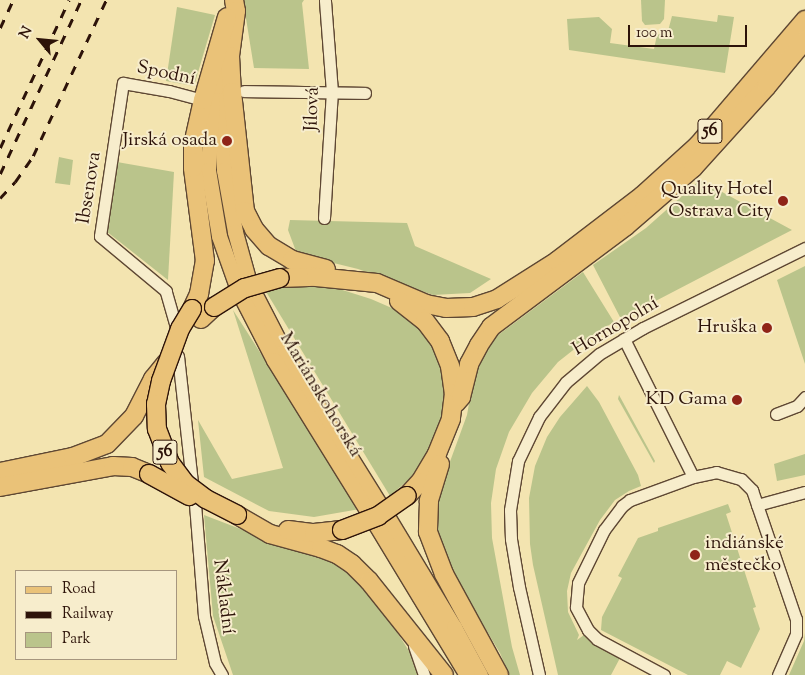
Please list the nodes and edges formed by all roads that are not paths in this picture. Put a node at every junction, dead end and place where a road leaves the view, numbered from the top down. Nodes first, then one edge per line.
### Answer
1 (325, 0) edge
2 (231, 7) edge
3 (805, 20) edge
4 (805, 40) edge
5 (123, 83) joint
6 (244, 90) dead end
7 (332, 92) junction
8 (365, 93) dead end
9 (203, 100) junction
10 (324, 218) dead end
11 (604, 234) junction
12 (805, 248) edge
13 (560, 267) junction
14 (350, 279) junction
15 (197, 314) junction
16 (176, 327) dead end
17 (624, 339) junction
18 (174, 357) junction
19 (805, 397) edge
20 (452, 413) junction
21 (776, 414) dead end
22 (437, 461) junction
23 (0, 472) edge
24 (693, 477) junction
25 (192, 482) dead end
26 (0, 486) edge
27 (805, 492) edge
28 (195, 504) dead end
29 (757, 505) junction
30 (238, 515) junction
31 (378, 515) junction
32 (800, 620) edge
33 (400, 621) junction
34 (215, 663) junction
35 (212, 675) edge
36 (222, 675) edge
37 (424, 675) edge
38 (444, 675) edge
39 (467, 675) edge
40 (480, 675) edge
41 (499, 675) edge
42 (539, 675) edge
43 (664, 675) edge
44 (778, 675) edge

1 - 7 street, Jílová
2 - 9 highway
2 - 14 highway
2 - 31 main road, Mariánskohorská
3 - 11 highway, 56
4 - 11 highway, 56
5 - 9 street, Spodní
5 - 16 street, Ibsenova
6 - 7 street
7 - 8 street
7 - 10 street, Jílová
9 - 15 highway
11 - 13 highway, 56
12 - 17 street, Hornopolní
13 - 14 highway, 56
13 - 20 highway, 56
14 - 15 highway, 56, bridge
14 - 20 highway, 56
15 - 18 highway, 56
17 - 24 street
17 - 42 street, Hornopolní
18 - 23 highway, 56, bridge
18 - 25 street
18 - 30 highway, 56, bridge
19 - 21 street
20 - 22 highway, 56
22 - 30 highway, 56, bridge
22 - 41 highway
24 - 29 street
24 - 43 street
26 - 30 highway, 56, bridge
27 - 29 street
28 - 34 street, Nákladní
29 - 32 street
30 - 33 highway
31 - 39 main road, Mariánskohorská
31 - 40 main road, Mariánskohorská
32 - 44 street
33 - 37 street
33 - 38 highway
34 - 35 street, Nákladní
34 - 36 street, Nákladní

